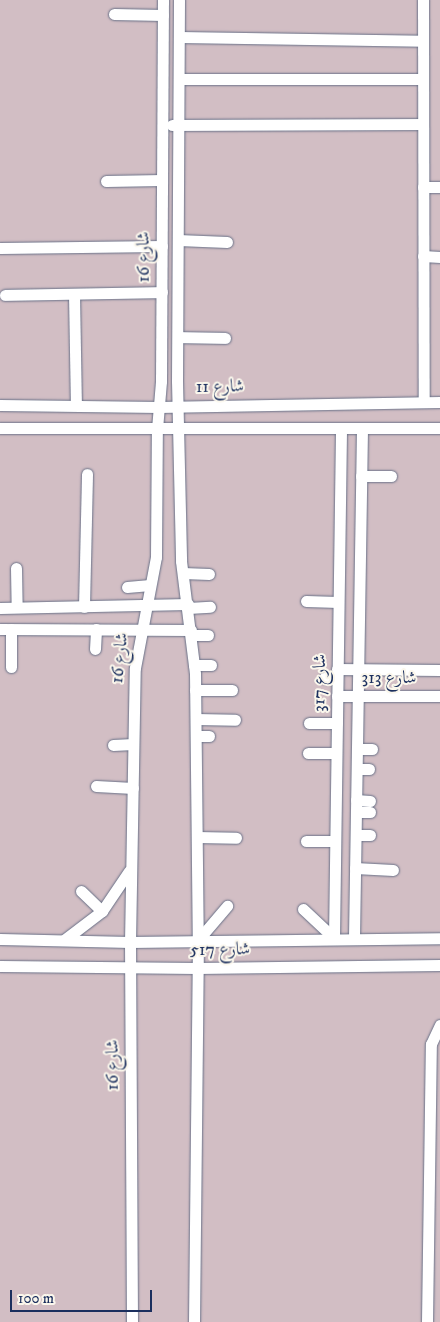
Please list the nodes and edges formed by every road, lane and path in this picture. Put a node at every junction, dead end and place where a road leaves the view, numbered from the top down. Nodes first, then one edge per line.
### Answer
1 (163, 0) edge
2 (179, 0) edge
3 (423, 0) edge
4 (114, 14) dead end
5 (163, 15) junction
6 (179, 37) junction
7 (423, 41) junction
8 (178, 79) junction
9 (423, 79) junction
10 (423, 124) junction
11 (162, 125) junction
12 (178, 125) junction
13 (162, 180) junction
14 (106, 181) dead end
15 (423, 187) junction
16 (440, 187) edge
17 (178, 240) junction
18 (227, 242) dead end
19 (162, 246) junction
20 (0, 248) edge
21 (423, 256) junction
22 (440, 257) edge
23 (162, 292) junction
24 (74, 294) junction
25 (5, 295) dead end
26 (178, 337) junction
27 (225, 338) dead end
28 (424, 402) junction
29 (440, 402) edge
30 (0, 404) edge
31 (76, 405) junction
32 (159, 406) junction
33 (178, 406) junction
34 (0, 428) edge
35 (340, 428) junction
36 (362, 428) junction
37 (440, 428) edge
38 (179, 429) junction
39 (157, 430) junction
40 (87, 474) dead end
41 (361, 476) junction
42 (392, 476) dead end
43 (16, 568) dead end
44 (183, 573) junction
45 (209, 574) dead end
46 (150, 585) junction
47 (127, 587) dead end
48 (306, 601) dead end
49 (188, 606) junction
50 (84, 607) junction
51 (145, 607) junction
52 (210, 607) dead end
53 (0, 608) edge
54 (17, 608) junction
55 (334, 608) junction
56 (6, 629) edge
57 (96, 629) junction
58 (140, 629) junction
59 (191, 633) junction
60 (208, 635) dead end
61 (326, 638) dead end
62 (338, 638) junction
63 (95, 650) dead end
64 (432, 658) dead end
65 (194, 665) junction
66 (211, 665) dead end
67 (11, 667) dead end
68 (358, 669) junction
69 (435, 670) edge
70 (337, 674) junction
71 (324, 678) dead end
72 (195, 690) junction
73 (232, 690) dead end
74 (337, 696) junction
75 (358, 696) junction
76 (440, 696) edge
77 (196, 719) junction
78 (235, 720) dead end
79 (309, 723) dead end
80 (337, 723) junction
81 (196, 736) junction
82 (210, 736) dead end
83 (133, 744) junction
84 (113, 745) dead end
85 (357, 749) junction
86 (372, 749) dead end
87 (308, 752) dead end
88 (336, 753) junction
89 (357, 769) junction
90 (369, 769) dead end
91 (96, 786) dead end
92 (132, 788) junction
93 (196, 795) junction
94 (208, 795) dead end
95 (356, 806) junction
96 (370, 806) dead end
97 (356, 835) junction
98 (370, 835) dead end
99 (197, 837) junction
100 (236, 838) dead end
101 (306, 841) dead end
102 (335, 841) junction
103 (131, 867) junction
104 (355, 868) junction
105 (393, 870) dead end
106 (81, 891) dead end
107 (227, 906) dead end
108 (303, 909) dead end
109 (102, 911) junction
110 (334, 938) junction
111 (354, 938) junction
112 (440, 938) edge
113 (0, 939) edge
114 (64, 940) junction
115 (198, 940) junction
116 (130, 942) junction
117 (440, 965) edge
118 (0, 966) edge
119 (130, 967) junction
120 (198, 968) junction
121 (440, 1025) edge
122 (132, 1322) edge
123 (194, 1322) edge
124 (427, 1322) edge

1 - 5 street, شارع 16
2 - 6 street, شارع 16
3 - 7 street
4 - 5 street
5 - 11 street, شارع 16
6 - 7 street
6 - 8 street, شارع 16
7 - 9 street
8 - 9 street
8 - 12 street, شارع 16
9 - 10 street
10 - 12 street
10 - 15 street
11 - 12 street
11 - 13 street, شارع 16
12 - 17 street, شارع 16
13 - 14 street
13 - 19 street, شارع 16
15 - 16 street
15 - 21 street
17 - 18 street
17 - 26 street, شارع 16
19 - 20 street
19 - 23 street, شارع 16
21 - 22 street
21 - 28 street
23 - 24 street
23 - 32 street, شارع 16
24 - 25 street
24 - 31 street
26 - 27 street
26 - 33 street, شارع 16
28 - 29 street, شارع 11
28 - 33 street, شارع 11
30 - 31 street, شارع 11
31 - 32 street, شارع 11
32 - 33 street, شارع 11
32 - 39 street, شارع 16
33 - 38 street, شارع 16
34 - 39 street
35 - 36 street
35 - 38 street
35 - 55 street, شارع 317
36 - 37 street
36 - 41 street
38 - 39 street
38 - 44 street, شارع 16
39 - 46 street, شارع 16
40 - 50 street
41 - 42 street
41 - 68 street
43 - 54 street
44 - 45 street
44 - 49 street, شارع 16
46 - 47 street
46 - 51 street, شارع 16
48 - 55 street
49 - 51 street
49 - 52 street
49 - 59 street, شارع 16
50 - 51 street
50 - 54 street
51 - 58 street, شارع 16
53 - 54 street
55 - 62 street, شارع 317
56 - 57 street
56 - 67 street
57 - 58 street
57 - 63 street
58 - 59 street
58 - 83 street, شارع 16
59 - 60 street
59 - 65 street, شارع 16
61 - 62 street
62 - 70 street, شارع 317
64 - 69 street
65 - 66 street
65 - 72 street, شارع 16
68 - 69 street, شارع 313
68 - 70 street, شارع 313
68 - 75 street
70 - 71 street, شارع 313
70 - 74 street, شارع 317
72 - 73 street
72 - 77 street, شارع 16
74 - 75 street, شارع 313
74 - 80 street, شارع 317
75 - 76 street, شارع 313
75 - 85 street
77 - 78 street
77 - 81 street, شارع 16
79 - 80 street
80 - 88 street, شارع 317
81 - 82 street
81 - 93 street, شارع 16
83 - 84 street
83 - 92 street, شارع 16
85 - 86 street
85 - 89 street
87 - 88 street
88 - 102 street, شارع 317
89 - 90 street
89 - 95 street
91 - 92 street
92 - 103 street, شارع 16
93 - 94 street
93 - 99 street, شارع 16
95 - 96 street
95 - 97 street
97 - 98 street
97 - 104 street
99 - 100 street
99 - 115 street, شارع 16
101 - 102 street
102 - 110 street, شارع 317
103 - 109 street
103 - 116 street, شارع 16
104 - 105 street
104 - 111 street
106 - 109 street
107 - 115 street
108 - 110 street
109 - 114 street
110 - 111 street, شارع 517
110 - 115 street, شارع 517
111 - 112 street, شارع 517
113 - 114 street, شارع 517
114 - 116 street, شارع 517
115 - 116 street, شارع 517
115 - 120 street, شارع 16
116 - 119 street, شارع 16
117 - 120 street, شارع 517
118 - 119 street, شارع 517
119 - 120 street, شارع 517
119 - 122 street, شارع 16
120 - 123 street, شارع 16
121 - 124 street

